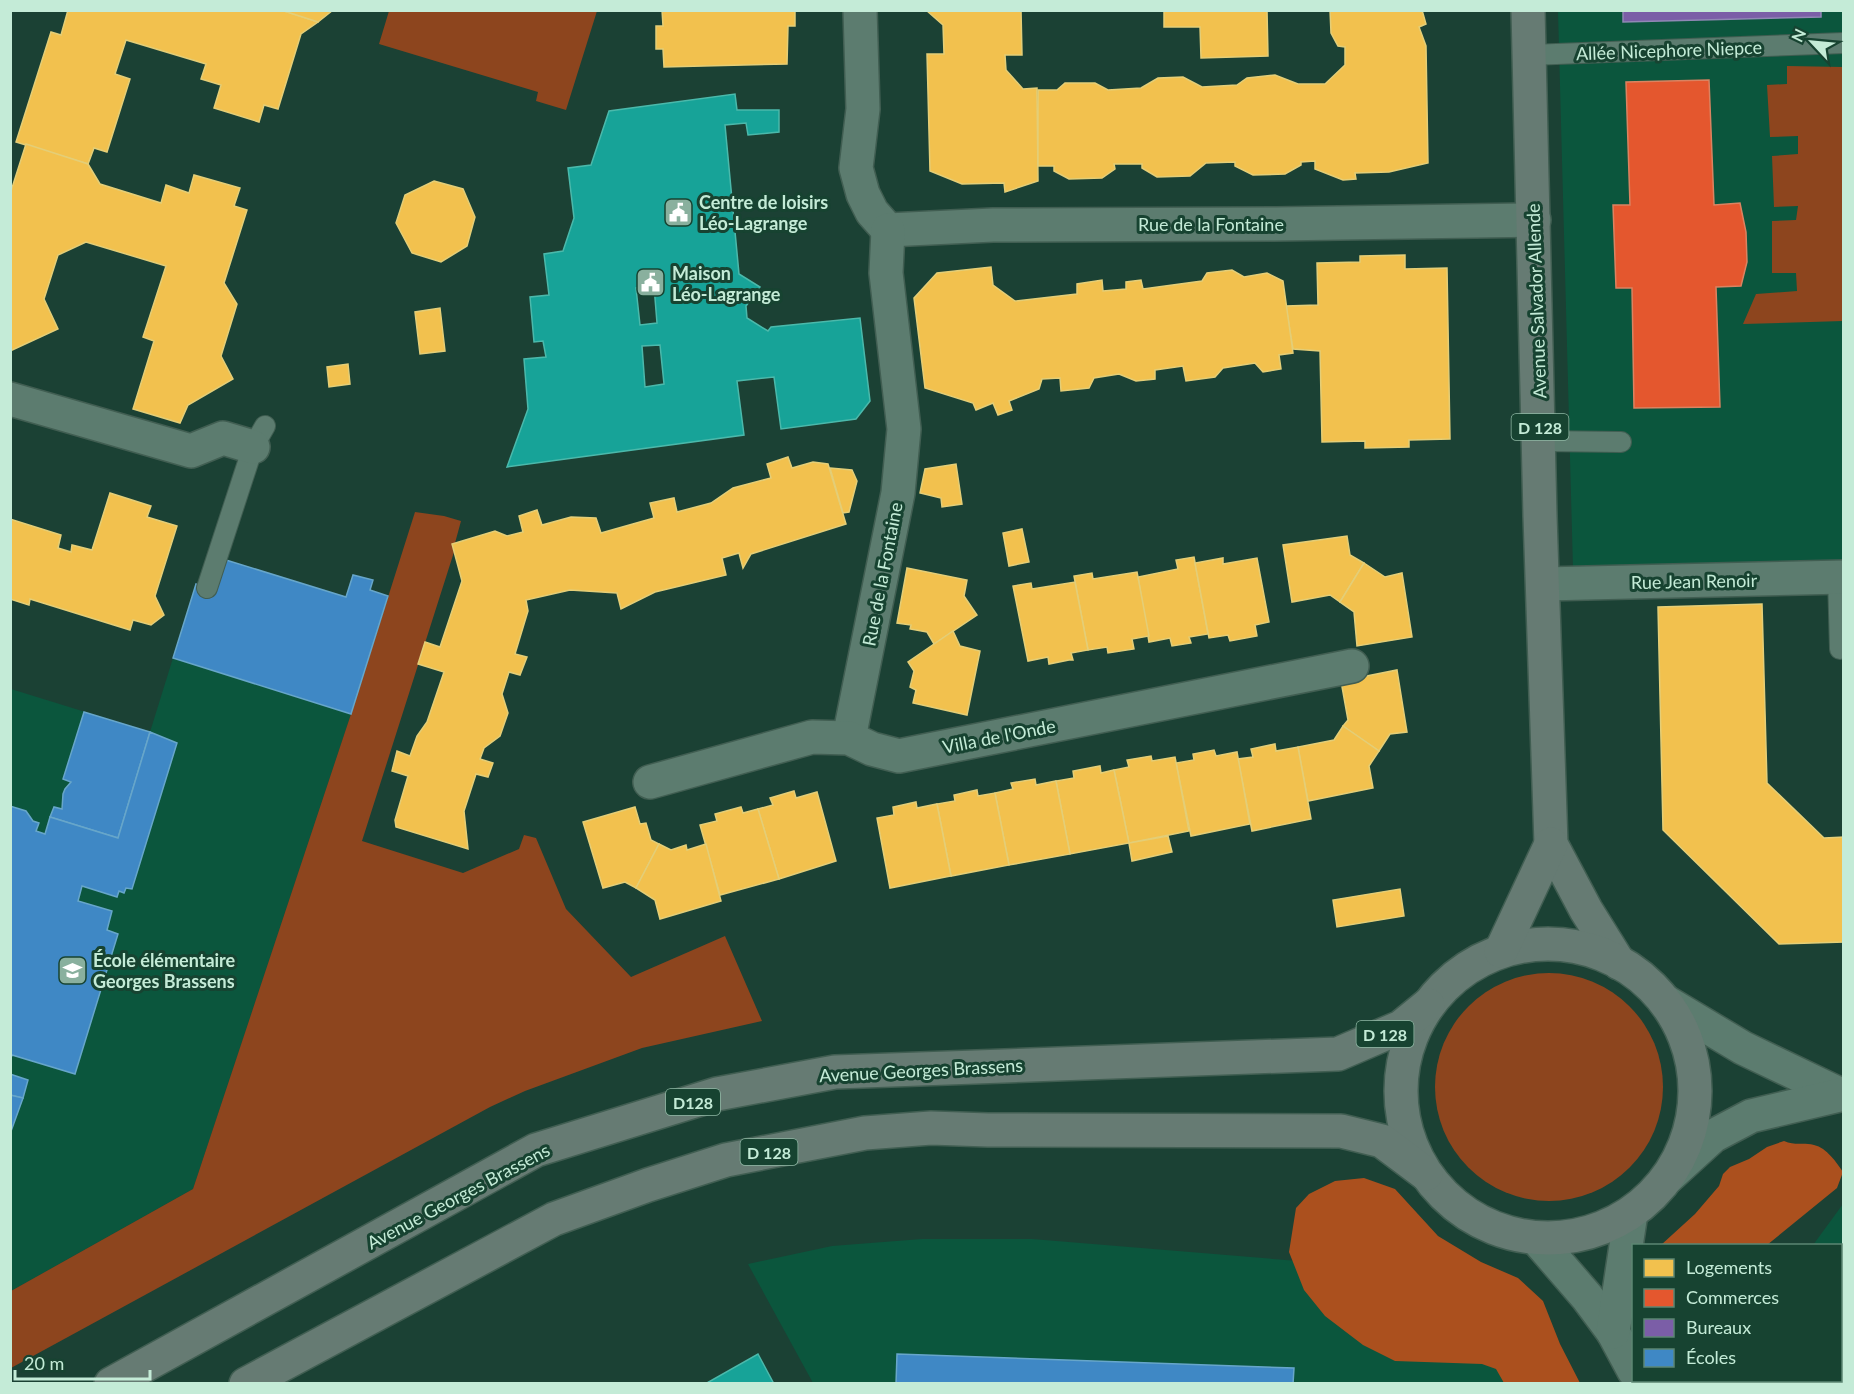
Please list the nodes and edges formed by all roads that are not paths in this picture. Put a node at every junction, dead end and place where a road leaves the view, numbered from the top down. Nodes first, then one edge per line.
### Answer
1 (860, 10) edge
2 (1528, 10) edge
3 (1844, 43) edge
4 (1530, 55) junction
5 (1534, 219) junction
6 (888, 230) junction
7 (10, 399) edge
8 (259, 436) joint
9 (1540, 441) junction
10 (1621, 442) dead end
11 (1841, 577) edge
12 (1544, 584) junction
13 (207, 588) dead end
14 (1840, 649) dead end
15 (1352, 666) dead end
16 (849, 738) junction
17 (650, 782) dead end
18 (1551, 844) junction
19 (1501, 951) junction
20 (1619, 963) junction
21 (1666, 1002) junction
22 (1428, 1005) junction
23 (1338, 1054) joint
24 (1841, 1094) edge
25 (1426, 1174) junction
26 (1668, 1177) junction
27 (1631, 1213) junction
28 (1536, 1238) junction
29 (1613, 1332) junction
30 (1632, 1367) edge
31 (111, 1383) edge
32 (246, 1383) edge

1 - 6 street
2 - 4 main road, Avenue Salvador Allende / D 128
3 - 4 lane, Allée Nicephore Niepce
4 - 5 main road, Avenue Salvador Allende / D 128
5 - 6 street, Rue de la Fontaine
5 - 9 main road, Avenue Salvador Allende / D 128
6 - 16 street, Rue de la Fontaine
7 - 8 street
8 - 13 lane
9 - 10 lane
9 - 12 main road, Avenue Salvador Allende / D 128
11 - 12 street, Rue Jean Renoir
11 - 14 lane
12 - 18 main road, Avenue Salvador Allende / D 128
15 - 16 street, Villa de l'Onde
16 - 17 street, Villa de l'Onde
18 - 19 main road, Avenue Salvador Allende / D 128
18 - 20 main road, Avenue Salvador Allende / D 128
19 - 20 main road
19 - 22 main road
20 - 21 main road
21 - 24 street
21 - 26 main road
22 - 23 main road, Avenue Georges Brassens / D 128
22 - 25 main road
23 - 31 main road, Avenue Georges Brassens / D128
24 - 26 street
25 - 28 main road
25 - 32 main road, D 128
26 - 27 main road
27 - 28 main road
27 - 29 street
28 - 29 street
29 - 30 street

